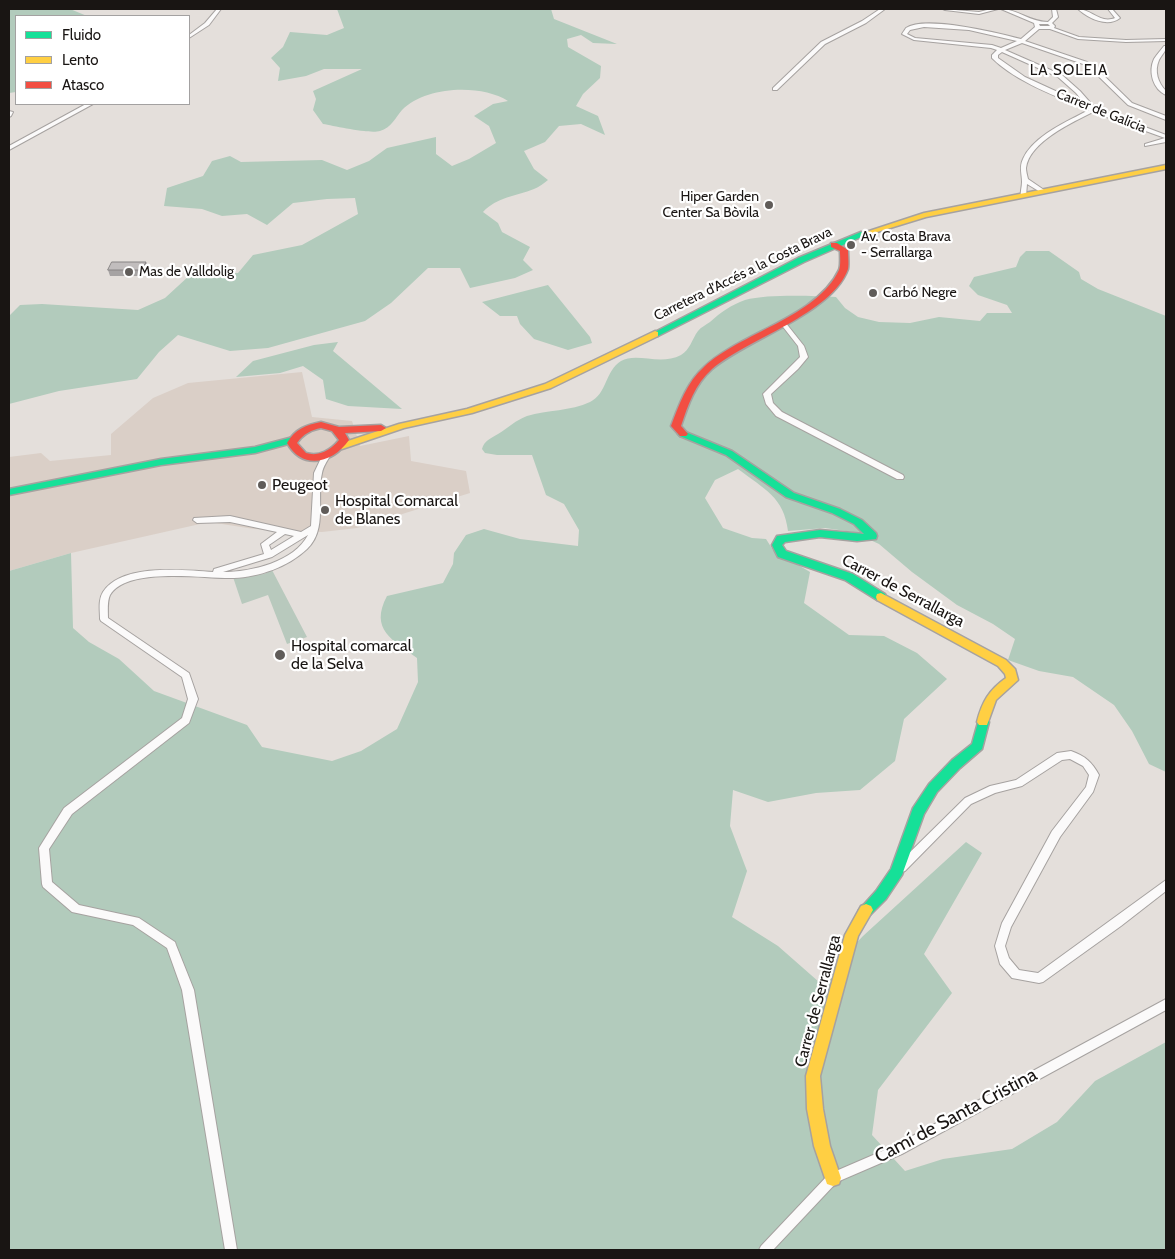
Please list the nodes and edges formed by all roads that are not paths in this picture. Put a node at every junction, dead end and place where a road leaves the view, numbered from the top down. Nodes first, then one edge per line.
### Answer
1 (219, 9) edge
2 (884, 9) edge
3 (945, 9) edge
4 (996, 9) edge
5 (1003, 9) edge
6 (1054, 9) edge
7 (1080, 9) edge
8 (1110, 9) edge
9 (1038, 25) junction
10 (1050, 25) junction
11 (190, 36) edge
12 (1023, 40) junction
13 (1166, 40) edge
14 (1166, 47) edge
15 (1001, 50) junction
16 (775, 89) dead end
17 (1166, 93) edge
18 (88, 105) edge
19 (1093, 110) junction
20 (1166, 118) edge
21 (1166, 138) edge
22 (9, 141) edge
23 (1147, 145) dead end
24 (12, 147) edge
25 (1166, 168) edge
26 (1025, 180) junction
27 (1044, 192) junction
28 (1022, 196) junction
29 (834, 245) junction
30 (784, 323) junction
31 (402, 426) junction
32 (339, 430) junction
33 (293, 440) junction
34 (342, 446) junction
35 (255, 450) junction
36 (295, 452) junction
37 (326, 456) junction
38 (308, 457) junction
39 (318, 473) junction
40 (900, 476) dead end
41 (9, 492) edge
42 (197, 520) dead end
43 (314, 528) junction
44 (283, 532) junction
45 (300, 535) junction
46 (304, 546) junction
47 (269, 554) junction
48 (205, 573) junction
49 (897, 871) junction
50 (1166, 885) edge
51 (1166, 1004) edge
52 (833, 1178) junction
53 (231, 1250) edge
54 (765, 1250) edge

1 - 11 street
2 - 16 street
3 - 4 street
5 - 9 street
6 - 10 street
7 - 8 street
9 - 10 street
9 - 12 street
10 - 13 street
12 - 15 street
12 - 15 street
12 - 20 street
14 - 17 street
15 - 19 street
15 - 19 street, Carrer de Galícia
18 - 24 street
19 - 21 street, Carrer de Galícia
19 - 26 street
21 - 23 street
22 - 24 street
25 - 27 main road, Carretera d'Accés a la Costa Brava
26 - 27 street
26 - 28 street
27 - 28 main road, Carretera d'Accés a la Costa Brava
28 - 29 main road, Carretera d'Accés a la Costa Brava
29 - 30 main road, Carrer de Serrallarga
29 - 31 main road, Carretera d'Accés a la Costa Brava
30 - 40 street
30 - 49 main road, Carrer de Serrallarga
31 - 32 main road, Carretera d'Accés a la Costa Brava
31 - 34 main road, Carretera d'Accés a la Costa Brava
32 - 33 main road
32 - 34 main road
33 - 35 main road
33 - 36 main road
34 - 37 main road
35 - 36 main road
35 - 41 main road
36 - 38 main road
37 - 38 main road
37 - 39 street
38 - 39 street
39 - 43 street
42 - 44 street
43 - 45 street
43 - 46 street
44 - 45 street
44 - 47 street
45 - 46 street
45 - 47 street
46 - 48 street
47 - 48 street
48 - 53 street
49 - 50 street
49 - 52 main road, Carrer de Serrallarga
51 - 52 street, Camí de Santa Cristina
52 - 54 street, Camí de Santa Cristina

